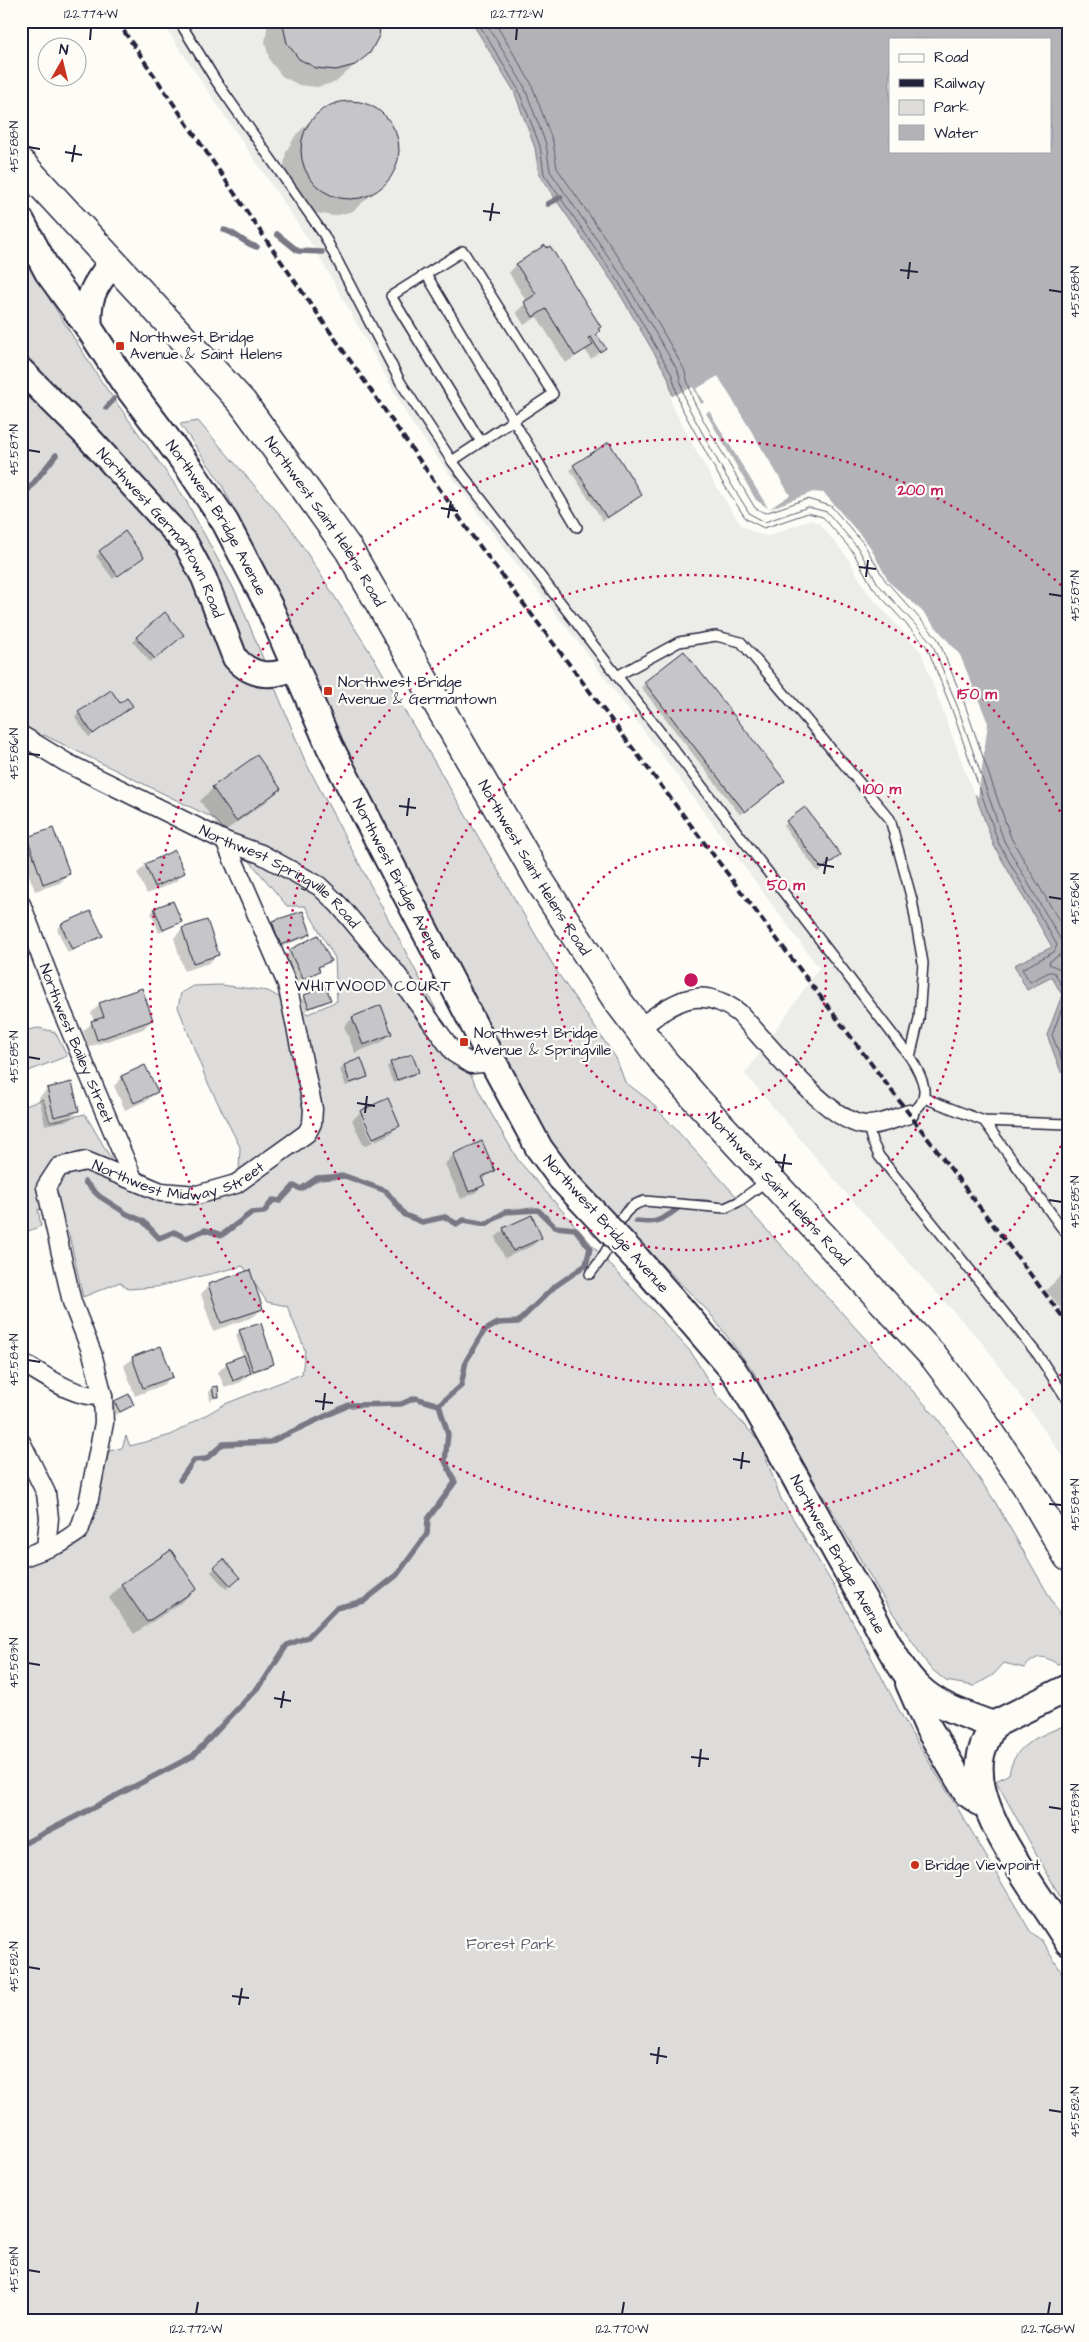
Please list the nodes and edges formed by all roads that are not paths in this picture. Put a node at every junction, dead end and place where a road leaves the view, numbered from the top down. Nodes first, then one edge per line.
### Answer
1 (179, 21) edge
2 (21, 164) edge
3 (21, 221) edge
4 (112, 263) junction
5 (426, 274) junction
6 (90, 328) junction
7 (21, 370) edge
8 (514, 421) junction
9 (481, 442) junction
10 (452, 461) junction
11 (577, 527) dead end
12 (296, 667) junction
13 (617, 676) junction
14 (21, 735) edge
15 (225, 841) junction
16 (21, 904) edge
17 (638, 1028) junction
18 (910, 1057) junction
19 (493, 1062) junction
20 (924, 1098) junction
21 (908, 1114) joint
22 (984, 1121) junction
23 (1068, 1124) edge
24 (868, 1126) junction
25 (770, 1178) junction
26 (134, 1181) junction
27 (1064, 1231) dead end
28 (590, 1274) dead end
29 (21, 1362) edge
30 (103, 1396) junction
31 (1068, 1401) edge
32 (21, 1442) edge
33 (46, 1548) junction
34 (1068, 1557) edge
35 (21, 1558) edge
36 (899, 1661) junction
37 (1068, 1688) edge
38 (993, 1725) junction
39 (987, 1807) junction
40 (1068, 1942) edge

1 - 10 lane
2 - 4 highway, Northwest Saint Helens Road
3 - 6 main road, Northwest Bridge Avenue
4 - 6 main road
4 - 17 highway, Northwest Saint Helens Road
5 - 8 lane
5 - 8 lane
5 - 9 lane
6 - 12 main road, Northwest Bridge Avenue
7 - 12 main road, Northwest Germantown Road
8 - 9 lane
8 - 11 lane
9 - 10 lane
10 - 13 lane
12 - 19 main road, Northwest Bridge Avenue
13 - 18 lane
13 - 18 lane
14 - 15 street, Northwest Springville Road
15 - 19 street, Northwest Springville Road
15 - 26 street, Northwest Midway Street
16 - 26 street, Northwest Bailey Street
17 - 24 street
17 - 25 highway, Northwest Saint Helens Road
18 - 20 lane
19 - 36 main road, Northwest Bridge Avenue, bridge
20 - 21 lane
20 - 22 lane
21 - 24 street
22 - 23 lane
22 - 27 lane
24 - 31 lane
25 - 28 lane
25 - 34 highway, Northwest Saint Helens Road
26 - 30 street, Northwest Midway Street
29 - 30 street
30 - 33 street, Northwest Midway Street
32 - 33 street
33 - 35 street, Northwest Midway Street
36 - 38 main road, Northwest Bridge Avenue
36 - 39 main road, Northwest Bridge Avenue
37 - 38 main road
38 - 39 main road, Northwest Bridge Avenue
39 - 40 main road, Northwest Bridge Avenue

